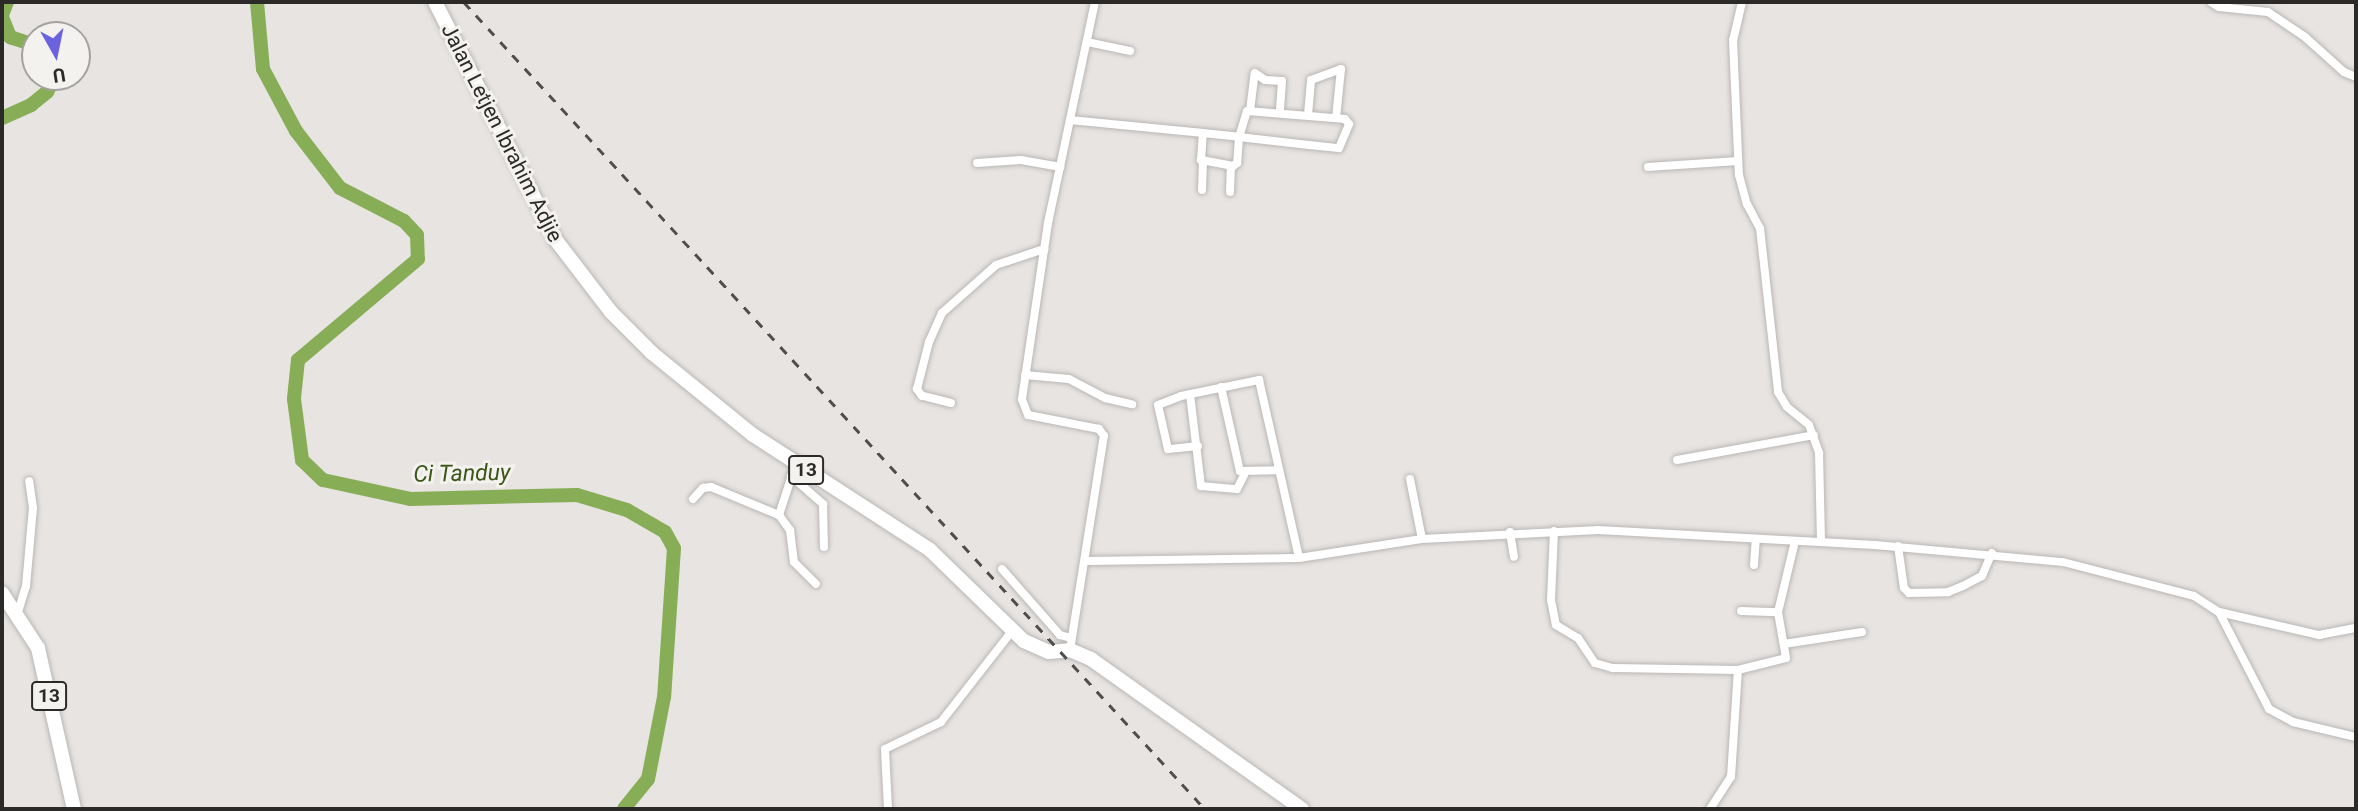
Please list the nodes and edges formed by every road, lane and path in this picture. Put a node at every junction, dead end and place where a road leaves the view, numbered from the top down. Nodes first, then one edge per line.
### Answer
1 (435, 2) edge
2 (1095, 2) edge
3 (1742, 2) edge
4 (2211, 2) edge
5 (1087, 42) junction
6 (1130, 51) dead end
7 (2356, 76) edge
8 (1250, 111) junction
9 (1280, 113) junction
10 (1308, 116) junction
11 (1336, 118) junction
12 (1070, 120) junction
13 (1203, 133) junction
14 (1238, 137) junction
15 (1203, 161) junction
16 (1738, 161) junction
17 (977, 163) dead end
18 (1231, 166) junction
19 (1060, 167) junction
20 (1648, 167) dead end
21 (1202, 190) dead end
22 (1230, 192) dead end
23 (1044, 249) junction
24 (1025, 375) junction
25 (1221, 387) junction
26 (1190, 394) junction
27 (951, 403) dead end
28 (1132, 404) dead end
29 (1814, 435) junction
30 (1198, 446) junction
31 (1677, 460) dead end
32 (793, 469) junction
33 (1279, 470) junction
34 (1244, 475) junction
35 (1410, 479) dead end
36 (29, 481) dead end
37 (693, 499) dead end
38 (779, 515) junction
39 (1555, 531) junction
40 (1510, 532) junction
41 (1756, 538) junction
42 (1422, 539) junction
43 (1795, 541) junction
44 (1821, 542) junction
45 (1898, 546) junction
46 (824, 547) dead end
47 (1992, 554) junction
48 (1514, 557) dead end
49 (1299, 558) junction
50 (1086, 561) junction
51 (1754, 565) dead end
52 (1002, 569) dead end
53 (816, 584) dead end
54 (2, 593) edge
55 (1741, 611) dead end
56 (1778, 611) junction
57 (18, 612) junction
58 (2219, 612) junction
59 (2356, 628) edge
60 (1013, 630) junction
61 (1862, 632) dead end
62 (1070, 644) junction
63 (1784, 644) junction
64 (1738, 670) junction
65 (2356, 737) edge
66 (74, 809) edge
67 (887, 809) edge
68 (1302, 809) edge
69 (1710, 809) edge

1 - 32 highway, Jalan Letjen Ibrahim Adjie / 13
2 - 5 street
3 - 16 street
4 - 7 street
5 - 6 street
5 - 12 street
8 - 9 street
8 - 9 street
8 - 14 street
9 - 10 street
10 - 11 street
10 - 11 street
11 - 14 street
12 - 13 street
12 - 19 street
13 - 14 street
13 - 15 street
14 - 18 street
15 - 18 street
15 - 21 street
16 - 20 street
16 - 29 street
17 - 19 street
18 - 22 street
19 - 23 street
23 - 24 street
23 - 27 street
24 - 28 street
24 - 50 street
25 - 26 street
25 - 33 street
25 - 34 street
26 - 30 street
26 - 30 street
29 - 31 street
29 - 44 street
30 - 34 street
32 - 38 street
32 - 46 street
32 - 60 highway, Jalan Letjen Ibrahim Adjie / 13
33 - 34 street
33 - 49 street
35 - 42 street
36 - 57 street
37 - 38 street
38 - 53 street
39 - 40 street
39 - 41 street
39 - 64 street
40 - 42 street
40 - 48 street
41 - 43 street
41 - 51 street
42 - 49 street
43 - 44 street
43 - 56 street
44 - 45 street
45 - 47 street
45 - 47 street
47 - 58 street
49 - 50 street
50 - 62 street
52 - 62 street
54 - 57 highway, 13
55 - 56 street
56 - 63 street
57 - 66 highway, 13
58 - 59 street
58 - 65 street
60 - 62 highway, Jalan Letjen Ibrahim Adjie / 13
60 - 67 street
61 - 63 street
62 - 68 highway, Jalan Letjen Ibrahim Adjie / 13
63 - 64 street
64 - 69 street

